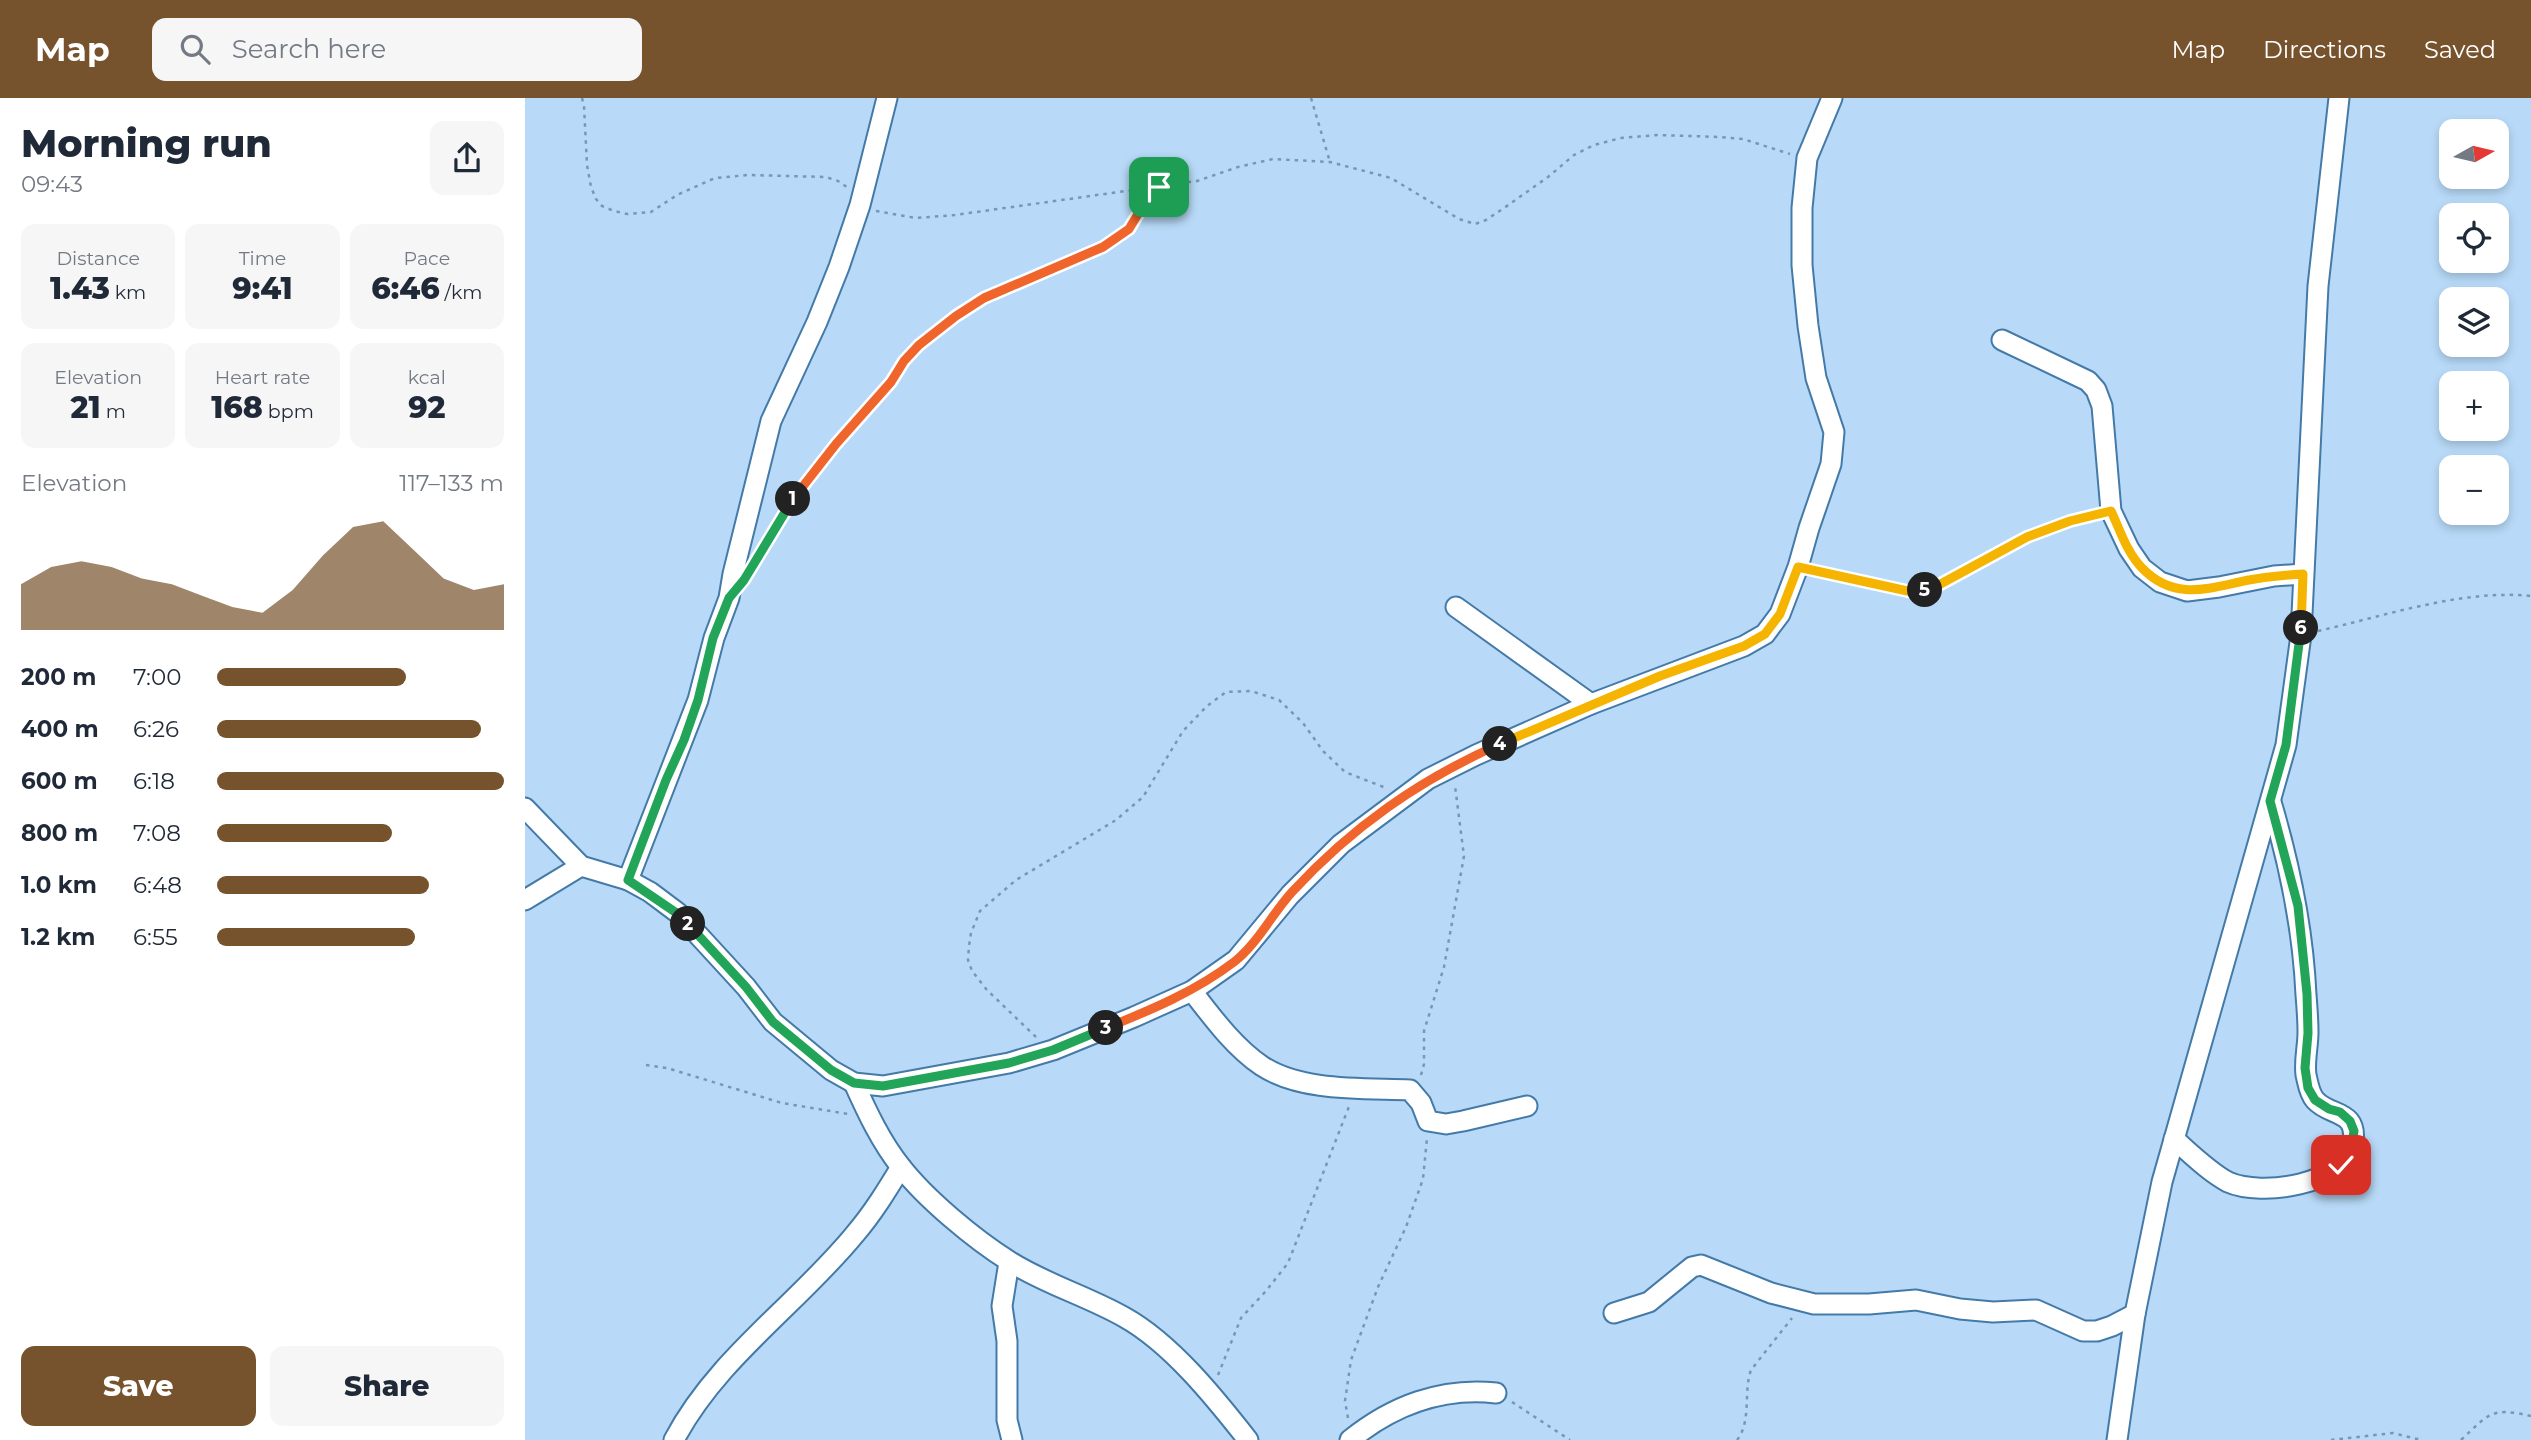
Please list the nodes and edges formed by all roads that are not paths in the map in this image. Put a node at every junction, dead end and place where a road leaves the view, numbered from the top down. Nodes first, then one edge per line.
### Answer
1 (887, 98) edge
2 (1832, 98) edge
3 (2339, 98) edge
4 (2002, 340) dead end
5 (2303, 574) junction
6 (1456, 607) dead end
7 (1591, 704) junction
8 (2270, 801) junction
9 (525, 808) edge
10 (581, 866) junction
11 (628, 880) junction
12 (525, 900) edge
13 (1192, 991) junction
14 (854, 1083) junction
15 (1527, 1106) dead end
16 (2174, 1139) junction
17 (901, 1167) junction
18 (1009, 1262) junction
19 (1614, 1312) dead end
20 (2135, 1314) junction
21 (1496, 1393) road end
22 (1351, 1439) edge
23 (674, 1440) edge
24 (1012, 1440) edge
25 (1248, 1440) edge
26 (2117, 1440) edge

1 - 11 street
2 - 7 street
3 - 5 street
4 - 5 street
5 - 8 street
6 - 7 street
7 - 13 street
8 - 16 street
8 - 16 street
9 - 10 street
10 - 11 street
10 - 12 street
11 - 14 street
13 - 14 street
13 - 15 street
14 - 17 street
16 - 20 street
17 - 18 street
17 - 23 street
18 - 24 street
18 - 25 street
19 - 20 street
20 - 26 street
21 - 22 street

